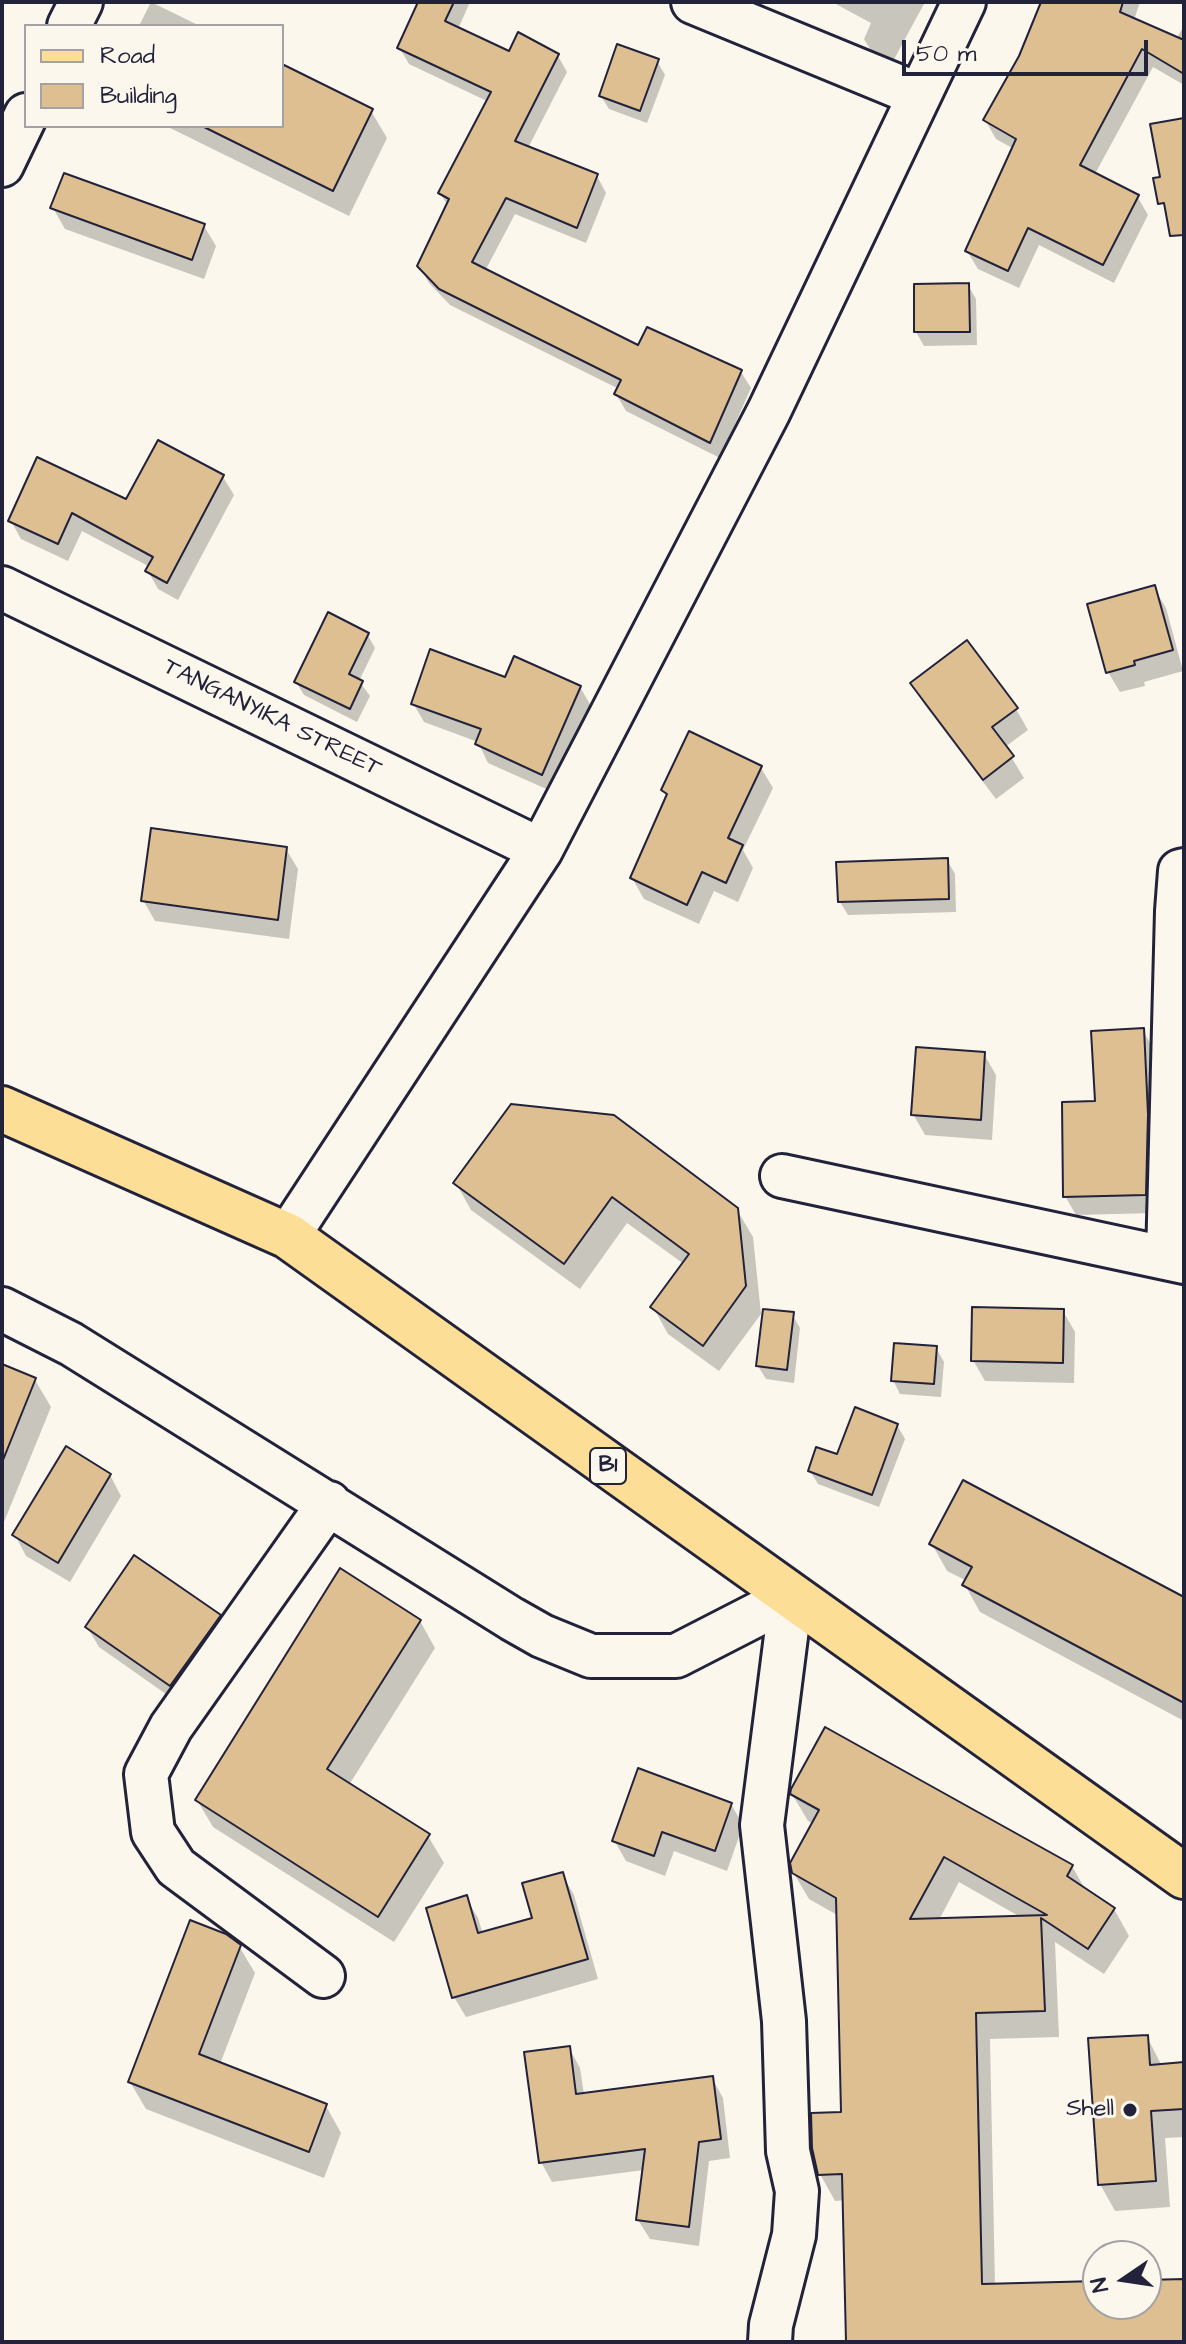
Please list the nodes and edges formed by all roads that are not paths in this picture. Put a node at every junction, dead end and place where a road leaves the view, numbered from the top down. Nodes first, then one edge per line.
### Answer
1 (81, 2) edge
2 (693, 2) edge
3 (964, 2) edge
4 (70, 24) edge
5 (919, 95) junction
6 (24, 119) edge
7 (2, 165) edge
8 (2, 588) edge
9 (541, 850) junction
10 (1184, 870) edge
11 (2, 1109) edge
12 (782, 1176) dead end
13 (288, 1236) junction
14 (1176, 1260) edge
15 (2, 1309) edge
16 (329, 1503) junction
17 (791, 1597) junction
18 (1184, 1876) edge
19 (323, 1976) dead end
20 (770, 2342) edge

1 - 4 street
2 - 5 street
3 - 5 street
5 - 9 street
6 - 7 street
8 - 9 street, TANGANYIKA STREET
9 - 13 street
10 - 14 street
11 - 13 main road, B1
12 - 14 street
13 - 17 main road, B1
15 - 16 street
16 - 17 street
16 - 19 street
17 - 18 main road, B1
17 - 20 street

